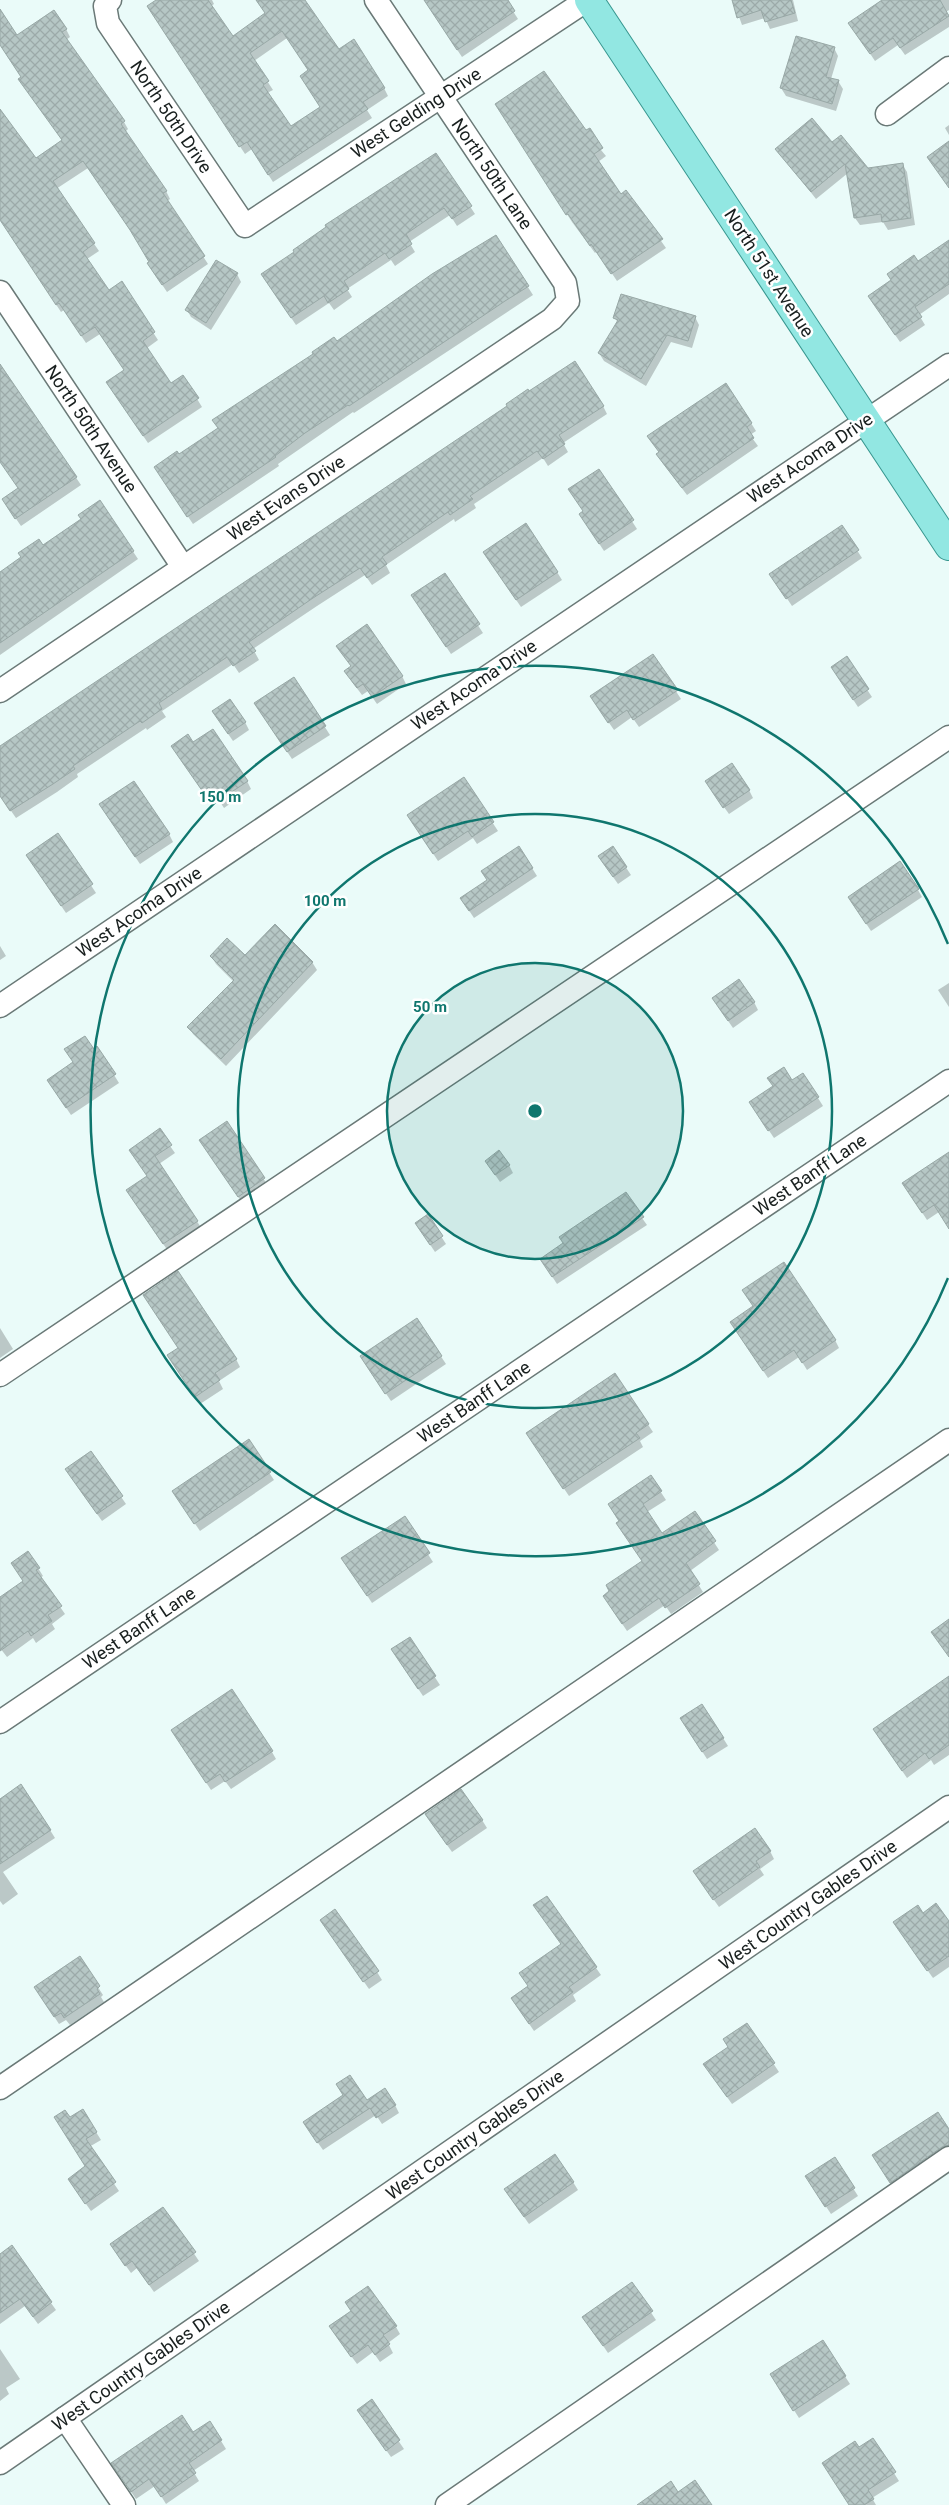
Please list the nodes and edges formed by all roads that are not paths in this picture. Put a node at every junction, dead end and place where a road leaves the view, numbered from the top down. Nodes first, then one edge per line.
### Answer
1 (376, 0) edge
2 (588, 0) edge
3 (108, 3) edge
4 (949, 68) edge
5 (441, 97) junction
6 (887, 114) dead end
7 (245, 226) joint
8 (0, 292) edge
9 (568, 301) joint
10 (949, 365) edge
11 (866, 421) junction
12 (949, 546) edge
13 (183, 567) junction
14 (0, 691) edge
15 (949, 737) edge
16 (0, 1006) edge
17 (949, 1082) edge
18 (0, 1375) edge
19 (949, 1440) edge
20 (0, 1722) edge
21 (949, 1807) edge
22 (0, 2088) edge
23 (949, 2158) edge
24 (66, 2418) junction
25 (0, 2463) edge
26 (124, 2505) edge
27 (447, 2505) edge

1 - 5 street, North 50th Lane
2 - 5 street, West Gelding Drive
2 - 11 main road, North 51st Avenue
3 - 7 street, North 50th Drive
4 - 6 street
5 - 7 street, West Gelding Drive
5 - 9 street, North 50th Lane
8 - 13 street, North 50th Avenue
9 - 13 street, West Evans Drive
10 - 11 street, West Acoma Drive
11 - 12 main road, North 51st Avenue
11 - 16 street, West Acoma Drive
13 - 14 street, West Evans Drive
15 - 18 street
17 - 20 street, West Banff Lane
19 - 22 street
21 - 24 street, West Country Gables Drive
23 - 27 street
24 - 25 street, West Country Gables Drive
24 - 26 street

